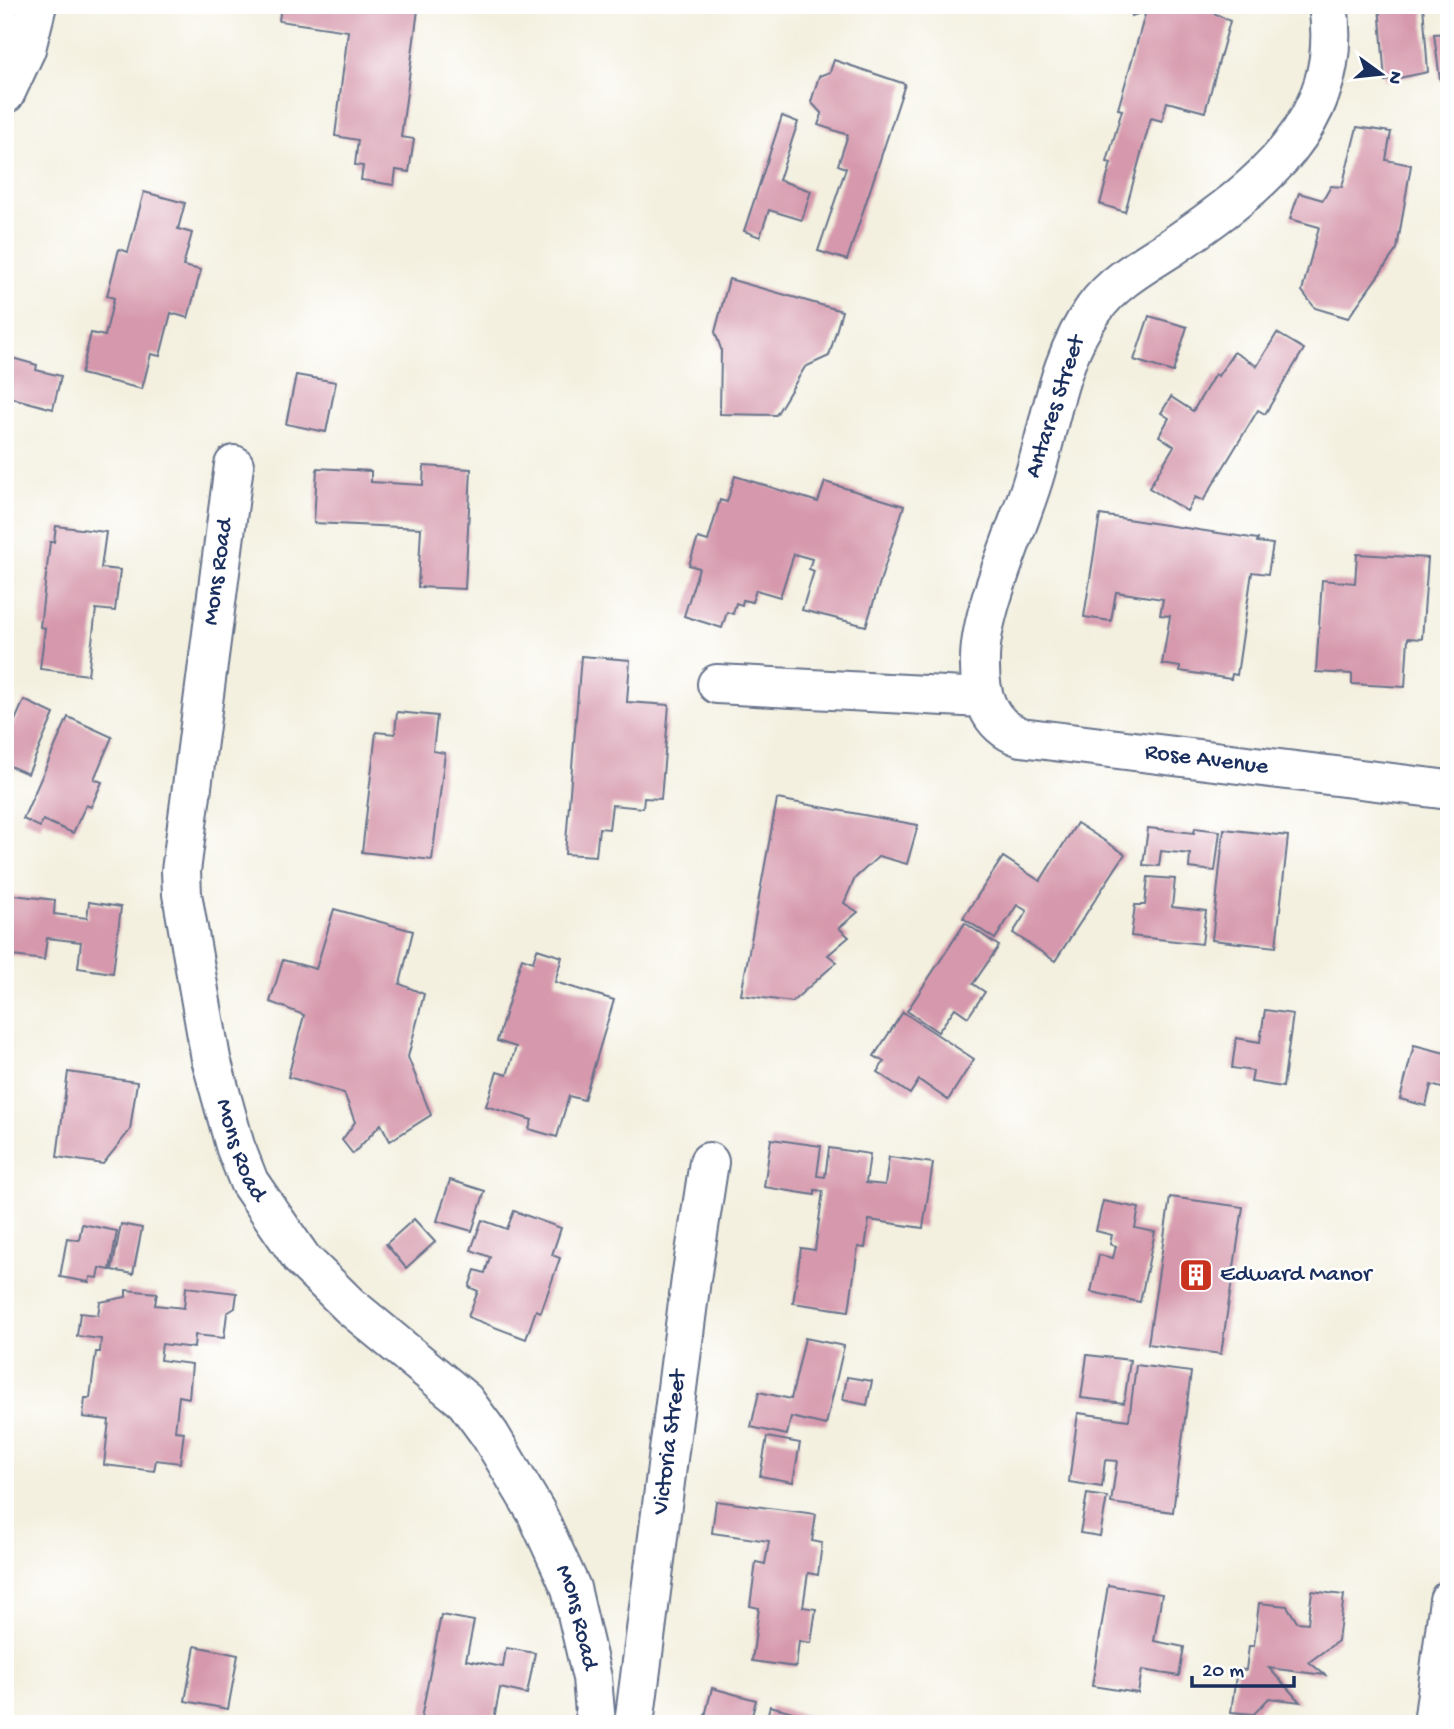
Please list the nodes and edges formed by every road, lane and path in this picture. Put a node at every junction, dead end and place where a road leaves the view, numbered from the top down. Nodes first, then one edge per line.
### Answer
1 (37, 5) edge
2 (1328, 5) edge
3 (5, 94) edge
4 (234, 465) dead end
5 (717, 684) dead end
6 (983, 698) junction
7 (1449, 790) edge
8 (709, 1162) dead end
9 (1449, 1600) edge
10 (596, 1724) edge
11 (635, 1724) edge
12 (1433, 1724) edge

1 - 3 street
2 - 6 street, Antares Street
4 - 10 street, Mons Road
5 - 6 street
6 - 7 street, Rose Avenue
8 - 11 street, Victoria Street
9 - 12 street

